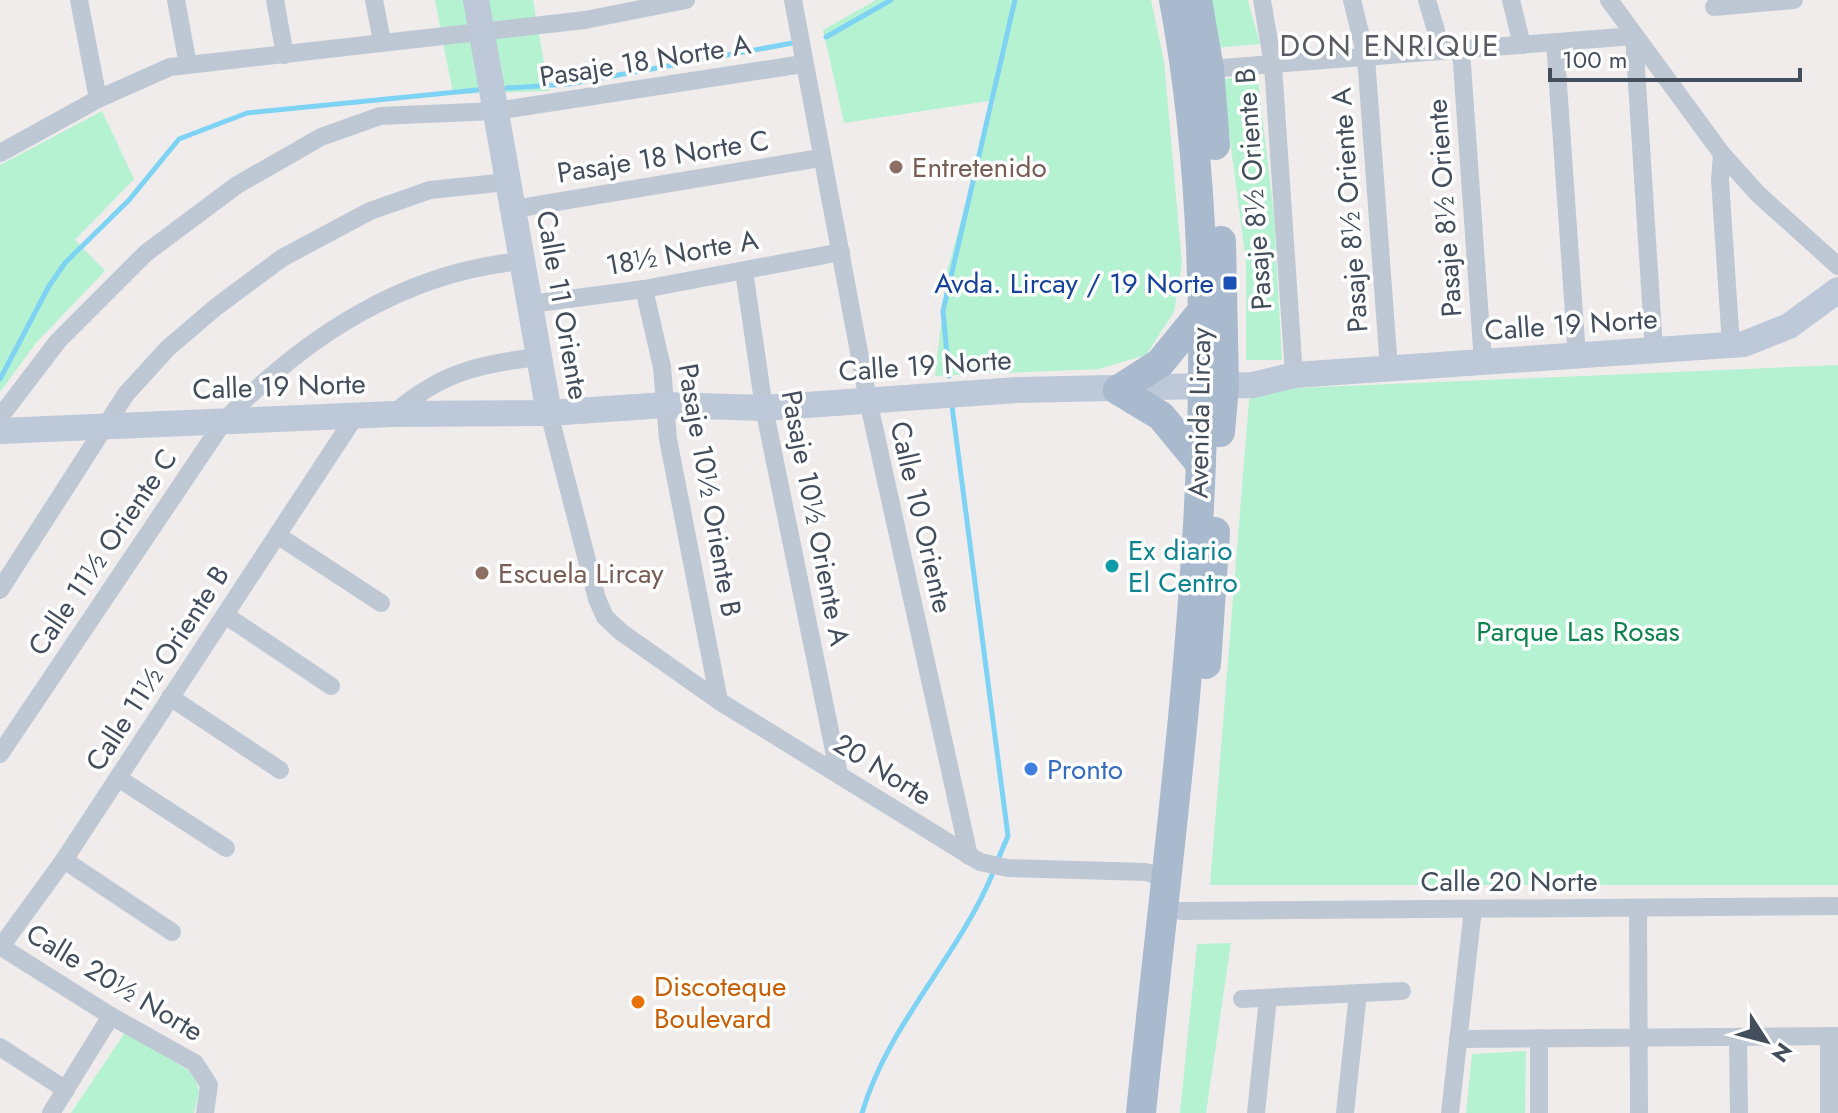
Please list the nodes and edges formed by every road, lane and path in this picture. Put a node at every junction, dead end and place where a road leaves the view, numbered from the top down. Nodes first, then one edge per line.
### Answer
1 (79, 0) edge
2 (176, 0) edge
3 (275, 0) edge
4 (374, 0) edge
5 (476, 0) edge
6 (581, 0) edge
7 (683, 0) edge
8 (793, 0) edge
9 (1174, 0) edge
10 (1197, 0) edge
11 (1262, 0) edge
12 (1352, 0) edge
13 (1427, 0) edge
14 (1511, 0) edge
15 (1609, 0) edge
16 (1794, 0) edge
17 (1722, 4) edge
18 (585, 20) junction
19 (481, 30) junction
20 (1634, 36) junction
21 (382, 41) junction
22 (1555, 42) junction
23 (1522, 45) junction
24 (1461, 50) junction
25 (1442, 51) junction
26 (285, 55) junction
27 (1366, 57) junction
28 (803, 64) junction
29 (188, 65) junction
30 (1273, 65) junction
31 (1209, 69) junction
32 (98, 99) junction
33 (496, 111) junction
34 (0, 153) edge
35 (1722, 154) junction
36 (820, 158) junction
37 (507, 182) junction
38 (514, 209) junction
39 (841, 252) junction
40 (523, 261) junction
41 (1838, 266) edge
42 (744, 271) junction
43 (644, 289) junction
44 (1838, 290) edge
45 (531, 304) junction
46 (1200, 314) junction
47 (1731, 345) junction
48 (1654, 350) junction
49 (1577, 356) junction
50 (540, 357) junction
51 (1483, 362) junction
52 (1389, 369) junction
53 (1294, 375) junction
54 (1213, 386) junction
55 (1118, 390) junction
56 (868, 400) junction
57 (665, 405) junction
58 (764, 408) junction
59 (549, 413) junction
60 (393, 414) junction
61 (356, 415) junction
62 (0, 417) edge
63 (224, 421) junction
64 (105, 426) junction
65 (0, 431) edge
66 (1199, 462) junction
67 (277, 535) junction
68 (0, 590) edge
69 (381, 603) dead end
70 (225, 615) junction
71 (605, 617) joint
72 (331, 686) dead end
73 (170, 697) junction
74 (719, 701) junction
75 (0, 754) edge
76 (280, 770) dead end
77 (839, 775) junction
78 (118, 778) junction
79 (226, 848) dead end
80 (969, 856) junction
81 (64, 860) junction
82 (1165, 878) junction
83 (1838, 906) edge
84 (1638, 908) junction
85 (1473, 909) junction
86 (1181, 911) junction
87 (172, 932) dead end
88 (0, 947) edge
89 (1402, 991) dead end
90 (1358, 993) junction
91 (1268, 998) junction
92 (1242, 999) dead end
93 (111, 1016) junction
94 (1833, 1036) edge
95 (1738, 1037) junction
96 (1539, 1038) junction
97 (1639, 1038) junction
98 (1458, 1039) junction
99 (0, 1047) edge
100 (66, 1090) junction
101 (51, 1113) edge
102 (205, 1113) edge
103 (1141, 1113) edge
104 (1162, 1113) edge
105 (1256, 1113) edge
106 (1345, 1113) edge
107 (1450, 1113) edge
108 (1539, 1113) edge
109 (1639, 1113) edge
110 (1739, 1113) edge
111 (1829, 1113) edge

1 - 32 street
2 - 29 street
3 - 26 street
4 - 21 street
5 - 19 street, Calle 11 Oriente
6 - 18 street
7 - 18 street
8 - 28 street, Calle 10 Oriente
9 - 46 main road, Avenida Lircay
10 - 31 main road, Avenida Lircay
11 - 30 street, Pasaje 8½ Oriente B
12 - 27 street, Pasaje 8½ Oriente A
13 - 25 street
14 - 23 street
15 - 20 street
16 - 17 street
18 - 19 street
19 - 21 street
19 - 33 street, Calle 11 Oriente
20 - 22 street
20 - 35 street
20 - 48 street
21 - 26 street
22 - 23 street
22 - 49 street
23 - 24 street
24 - 25 street
24 - 51 street, Pasaje 8½ Oriente
25 - 27 street
26 - 29 street
27 - 30 street
27 - 52 street, Pasaje 8½ Oriente A
28 - 33 street, Pasaje 18 Norte A
28 - 36 street, Calle 10 Oriente
29 - 32 street
30 - 31 street
30 - 53 street, Pasaje 8½ Oriente B
31 - 54 main road, Avenida Lircay
32 - 34 street
33 - 37 street, Calle 11 Oriente
33 - 62 street, Pasaje 18 Norte A
35 - 41 street
35 - 47 street
36 - 38 street, Pasaje 18 Norte C
36 - 39 street, Calle 10 Oriente
37 - 38 street, Calle 11 Oriente
37 - 64 street
38 - 40 street, Calle 11 Oriente
39 - 42 street, 18½ Norte A
39 - 56 street, Calle 10 Oriente
40 - 45 street, Calle 11 Oriente
40 - 63 street, Calle 11½ Oriente C
42 - 43 street, 18½ Norte A
42 - 58 street, Pasaje 10½ Oriente A
43 - 45 street, 18½ Norte A
43 - 57 street, Pasaje 10½ Oriente B
44 - 47 street, Calle 19 Norte
45 - 50 street, Calle 11 Oriente
46 - 54 main road, Avenida Lircay
46 - 55 main road
47 - 48 street, Calle 19 Norte
48 - 49 street, Calle 19 Norte
49 - 51 street, Calle 19 Norte
50 - 59 street, Calle 11 Oriente
50 - 60 street
51 - 52 street, Calle 19 Norte
52 - 53 street, Calle 19 Norte
53 - 54 street, Calle 19 Norte
54 - 55 street, Calle 19 Norte
54 - 66 main road, Avenida Lircay
54 - 86 main road, Avenida Lircay
55 - 56 street, Calle 19 Norte
55 - 66 main road
56 - 58 street, Calle 19 Norte
56 - 80 street, Calle 10 Oriente
57 - 58 street, Calle 19 Norte
57 - 59 street, Calle 19 Norte
57 - 74 street, Pasaje 10½ Oriente B
58 - 77 street, Pasaje 10½ Oriente A
59 - 60 street, Calle 19 Norte
59 - 71 street, Calle 11 Oriente
60 - 61 street, Calle 19 Norte
61 - 63 street, Calle 19 Norte
61 - 67 street, Calle 11½ Oriente B
63 - 64 street, Calle 19 Norte
63 - 75 street, Calle 11½ Oriente C
64 - 65 street, Calle 19 Norte
64 - 68 street
66 - 82 main road, Avenida Lircay
67 - 69 street
67 - 70 street, Calle 11½ Oriente B
70 - 72 street
70 - 73 street, Calle 11½ Oriente B
71 - 74 street, 20 Norte
73 - 76 street
73 - 78 street, Calle 11½ Oriente B
74 - 77 street, 20 Norte
77 - 80 street, 20 Norte
78 - 79 street
78 - 81 street, Calle 11½ Oriente B
80 - 82 street, 20 Norte
81 - 87 street
81 - 88 street, Calle 11½ Oriente B
82 - 103 main road, Avenida Lircay
83 - 84 street, Calle 20 Norte
84 - 85 street, Calle 20 Norte
84 - 97 street
85 - 86 street, Calle 20 Norte
85 - 98 street
86 - 104 main road, Avenida Lircay
88 - 93 street, Calle 20½ Norte
89 - 90 street
90 - 91 street
90 - 106 street
91 - 92 street
91 - 105 street
93 - 100 street
93 - 102 street, Calle 20½ Norte
94 - 95 street
94 - 111 street
95 - 97 street
95 - 110 street
96 - 97 street
96 - 98 street
96 - 108 street
97 - 109 street
98 - 107 street
99 - 100 street
100 - 101 street

